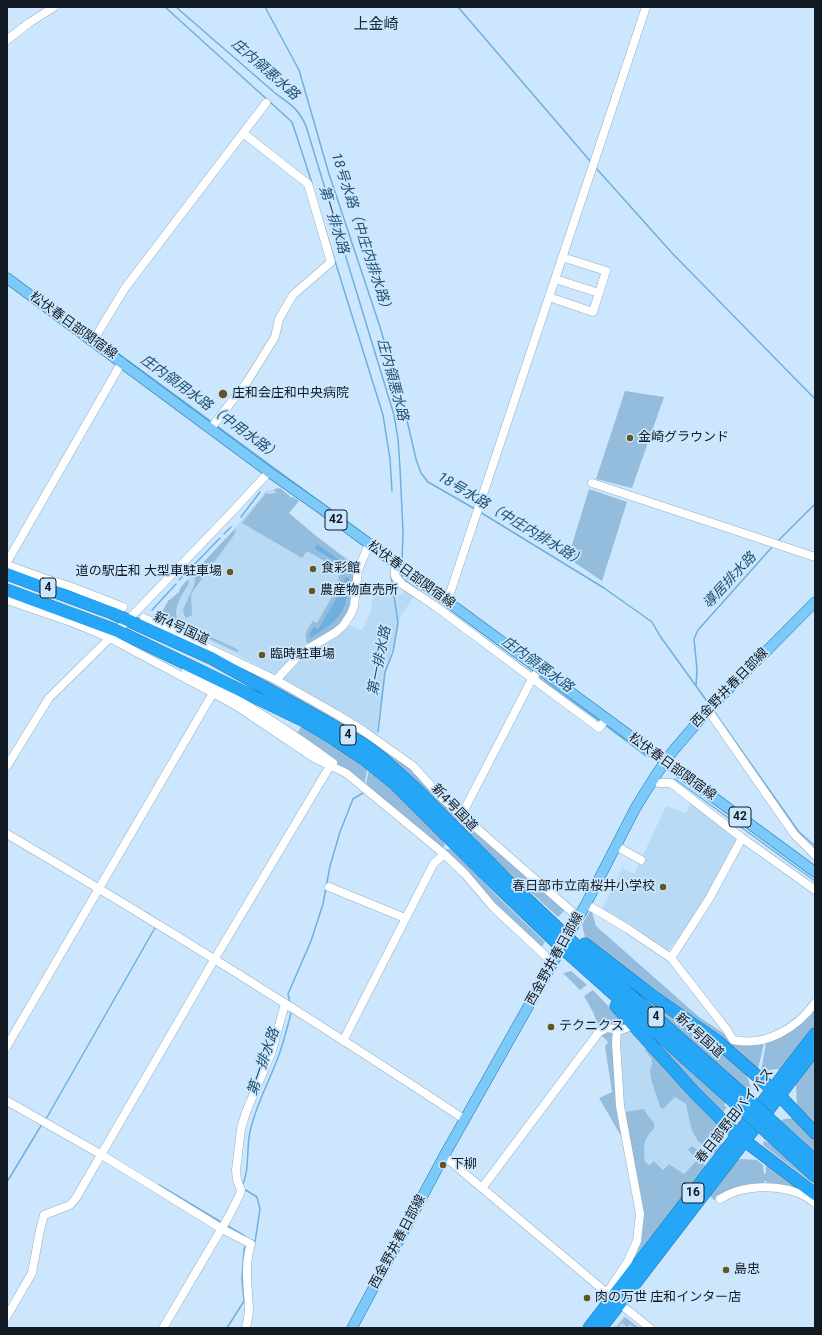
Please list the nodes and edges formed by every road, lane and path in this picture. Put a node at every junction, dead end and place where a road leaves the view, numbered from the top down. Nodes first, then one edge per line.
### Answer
1 (54, 7) edge
2 (646, 7) edge
3 (7, 40) edge
4 (266, 103) dead end
5 (243, 133) junction
6 (562, 257) junction
7 (7, 278) edge
8 (555, 279) junction
9 (599, 294) junction
10 (549, 297) junction
11 (92, 341) junction
12 (122, 362) junction
13 (211, 428) junction
14 (269, 472) junction
15 (592, 483) dead end
16 (369, 544) junction
17 (815, 557) edge
18 (7, 564) edge
19 (398, 565) junction
20 (7, 574) edge
21 (45, 583) junction
22 (7, 590) edge
23 (7, 600) edge
24 (447, 602) junction
25 (815, 602) edge
26 (123, 608) dead end
27 (144, 618) dead end
28 (77, 619) junction
29 (128, 620) junction
30 (164, 633) junction
31 (114, 634) junction
32 (144, 644) junction
33 (536, 674) junction
34 (276, 680) junction
35 (213, 693) junction
36 (708, 710) junction
37 (664, 762) junction
38 (7, 766) edge
39 (330, 766) junction
40 (346, 773) junction
41 (659, 783) dead end
42 (462, 814) junction
43 (7, 834) edge
44 (456, 838) junction
45 (742, 838) junction
46 (616, 846) junction
47 (443, 853) junction
48 (815, 855) edge
49 (641, 860) dead end
50 (815, 872) edge
51 (329, 887) dead end
52 (99, 888) junction
53 (815, 890) edge
54 (586, 904) junction
55 (578, 917) junction
56 (405, 918) junction
57 (566, 938) junction
58 (671, 958) junction
59 (214, 960) junction
60 (552, 962) junction
61 (815, 1003) edge
62 (285, 1004) junction
63 (634, 1025) junction
64 (617, 1029) junction
65 (815, 1034) edge
66 (343, 1041) junction
67 (7, 1046) edge
68 (815, 1049) edge
69 (776, 1092) junction
70 (7, 1101) edge
71 (464, 1119) junction
72 (773, 1130) junction
73 (815, 1133) edge
74 (741, 1138) junction
75 (102, 1155) junction
76 (444, 1156) junction
77 (815, 1161) edge
78 (815, 1176) edge
79 (482, 1188) junction
80 (815, 1194) edge
81 (720, 1199) dead end
82 (815, 1203) edge
83 (222, 1229) junction
84 (613, 1298) junction
85 (7, 1316) edge
86 (163, 1328) edge
87 (246, 1328) edge
88 (352, 1328) edge
89 (589, 1328) edge
90 (601, 1328) edge
91 (650, 1328) edge

1 - 3 street
2 - 6 street
4 - 5 street
5 - 11 street
5 - 13 street
6 - 8 street
6 - 9 street
7 - 11 main road, 松伏春日部関宿線 / 42
8 - 9 street
8 - 10 street
9 - 10 street
10 - 24 street
11 - 12 main road, 松伏春日部関宿線 / 42
12 - 13 main road, 松伏春日部関宿線 / 42
12 - 18 street
13 - 14 main road, 松伏春日部関宿線 / 42
14 - 16 main road, 松伏春日部関宿線 / 42
14 - 29 street
15 - 17 street
16 - 19 main road, 松伏春日部関宿線 / 42
16 - 34 street
18 - 21 street
19 - 24 main road, 松伏春日部関宿線 / 42
19 - 33 street
20 - 21 highway, 新4号国道 / 4
21 - 26 street
21 - 29 highway, 新4号国道 / 4
22 - 28 highway, 新4号国道 / 4
23 - 28 street
24 - 33 main road, 松伏春日部関宿線 / 42
25 - 36 main road, 西金野井春日部線
27 - 30 street
28 - 31 highway, 新4号国道 / 4
29 - 30 highway, 新4号国道 / 4
29 - 31 street
30 - 34 street
30 - 44 highway, 新4号国道 / 4
31 - 32 highway, 新4号国道 / 4
31 - 35 street
31 - 38 street
32 - 40 street
32 - 44 highway, 新4号国道 / 4
33 - 37 main road, 松伏春日部関宿線 / 42
33 - 42 street
34 - 42 street
35 - 39 street
35 - 52 street
36 - 37 main road, 西金野井春日部線
36 - 48 street
37 - 46 main road, 西金野井春日部線
37 - 50 main road, 松伏春日部関宿線 / 42
39 - 40 street
39 - 59 street
40 - 47 street
41 - 45 street
42 - 55 street
43 - 52 street
44 - 47 street
44 - 57 highway, 新4号国道 / 4
44 - 57 highway
45 - 53 street
45 - 58 street
46 - 49 street
46 - 54 main road, 西金野井春日部線
47 - 56 street
47 - 60 street
51 - 56 street
52 - 59 street
52 - 67 street
54 - 55 main road, 西金野井春日部線
54 - 58 street
55 - 57 main road, 西金野井春日部線
56 - 66 street
57 - 60 main road, 西金野井春日部線
57 - 63 highway, 4
57 - 69 highway
57 - 72 highway, 新4号国道 / 4, bridge
57 - 72 highway, 新4号国道 / 4, bridge
58 - 61 street
59 - 62 street
59 - 75 street
60 - 71 main road, 西金野井春日部線
62 - 66 street
62 - 83 street
63 - 64 street
63 - 74 highway, 4
64 - 79 street
64 - 84 street
65 - 69 highway, 春日部野田バイパス / 16
66 - 71 street
68 - 69 highway, 春日部野田バイパス / 16
69 - 73 highway
69 - 74 highway, 春日部野田バイパス / 16
70 - 75 street
71 - 76 main road, 西金野井春日部線
72 - 77 highway, 新4号国道 / 4
72 - 78 highway, 新4号国道 / 4
74 - 80 highway
74 - 84 highway, 春日部野田バイパス / 16
75 - 83 street
75 - 85 street
76 - 79 street
76 - 88 main road, 西金野井春日部線
79 - 84 street
81 - 82 street
83 - 86 street
83 - 87 street
84 - 89 highway, 春日部野田バイパス / 16
84 - 90 highway, 春日部野田バイパス / 16
84 - 91 street

